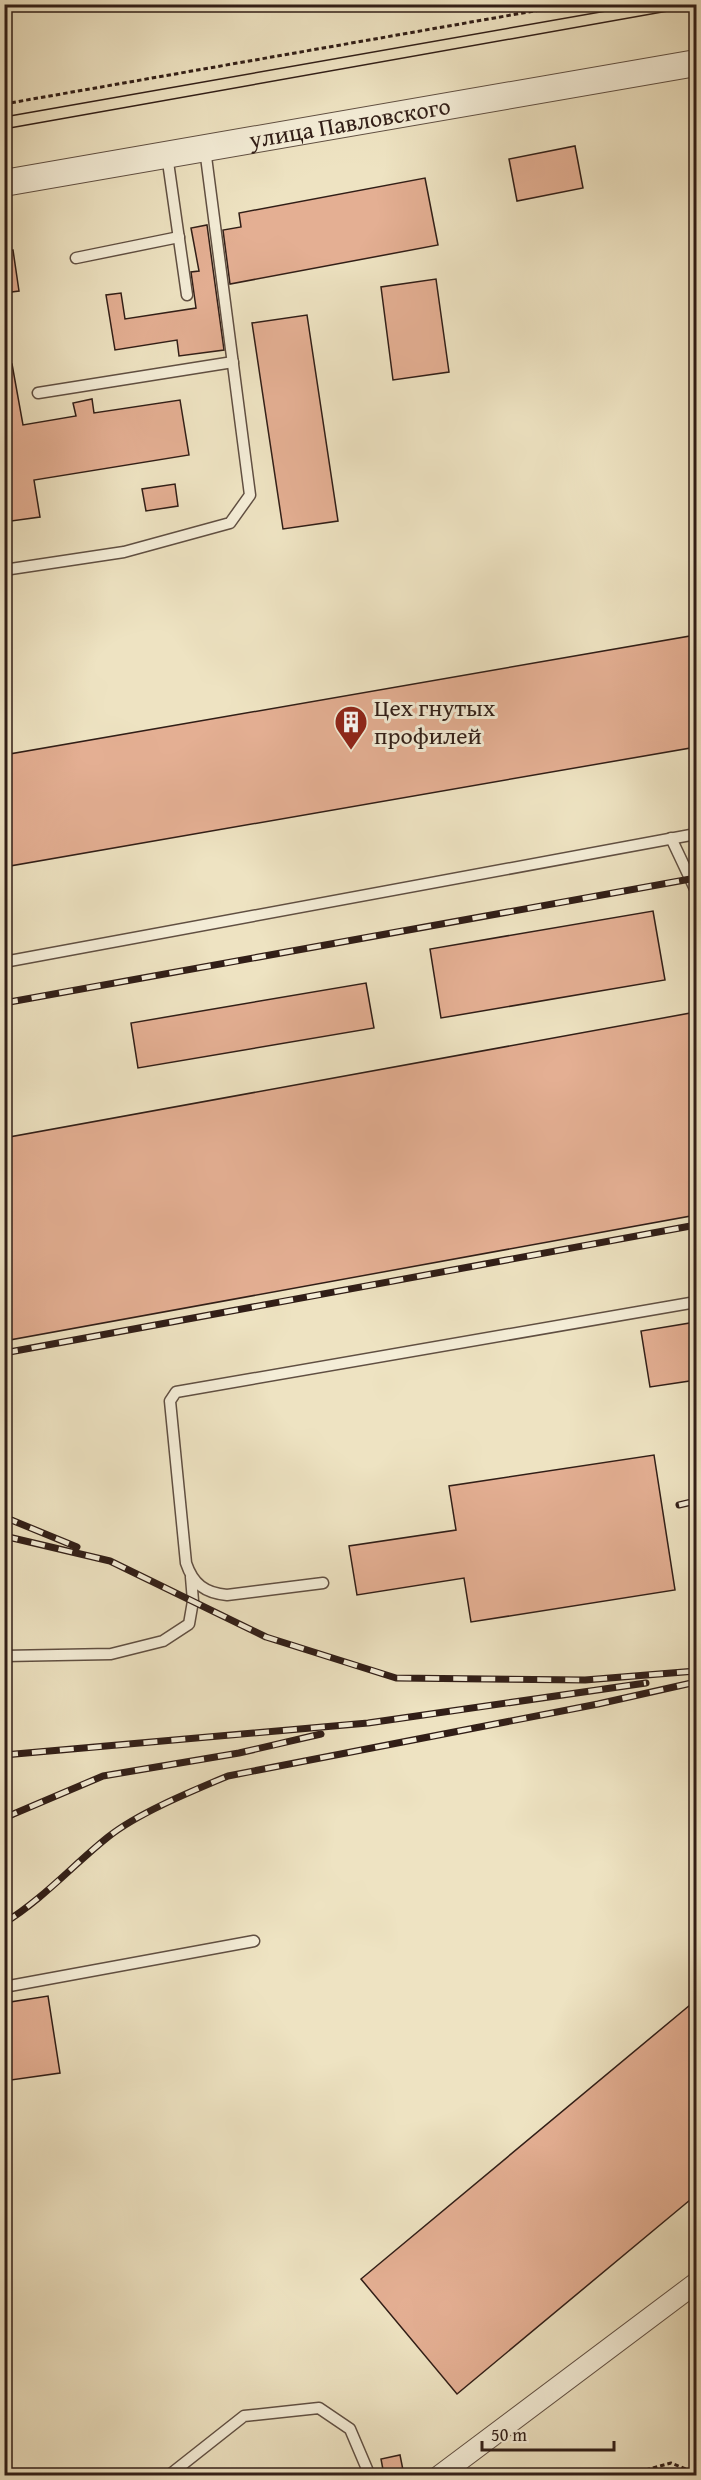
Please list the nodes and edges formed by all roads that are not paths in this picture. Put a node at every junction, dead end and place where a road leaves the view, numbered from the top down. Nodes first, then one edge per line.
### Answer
1 (696, 63) edge
2 (206, 149) junction
3 (167, 155) junction
4 (4, 183) edge
5 (179, 237) junction
6 (76, 258) dead end
7 (187, 295) dead end
8 (233, 362) junction
9 (38, 393) dead end
10 (4, 570) edge
11 (696, 834) edge
12 (671, 838) junction
13 (696, 891) edge
14 (4, 962) edge
15 (696, 1302) edge
16 (191, 1576) junction
17 (323, 1583) dead end
18 (4, 1656) edge
19 (254, 1941) dead end
20 (4, 1987) edge
21 (696, 2283) edge
22 (168, 2475) edge
23 (370, 2475) edge
24 (439, 2475) edge

1 - 2 street, улица Павловского
2 - 3 street, улица Павловского
2 - 8 lane
3 - 4 street, улица Павловского
3 - 5 lane
5 - 6 lane
5 - 7 lane
8 - 9 lane
8 - 10 lane
11 - 12 lane
12 - 13 lane
12 - 14 lane
15 - 16 lane
16 - 17 lane
16 - 18 lane
19 - 20 lane
21 - 24 street
22 - 23 lane

